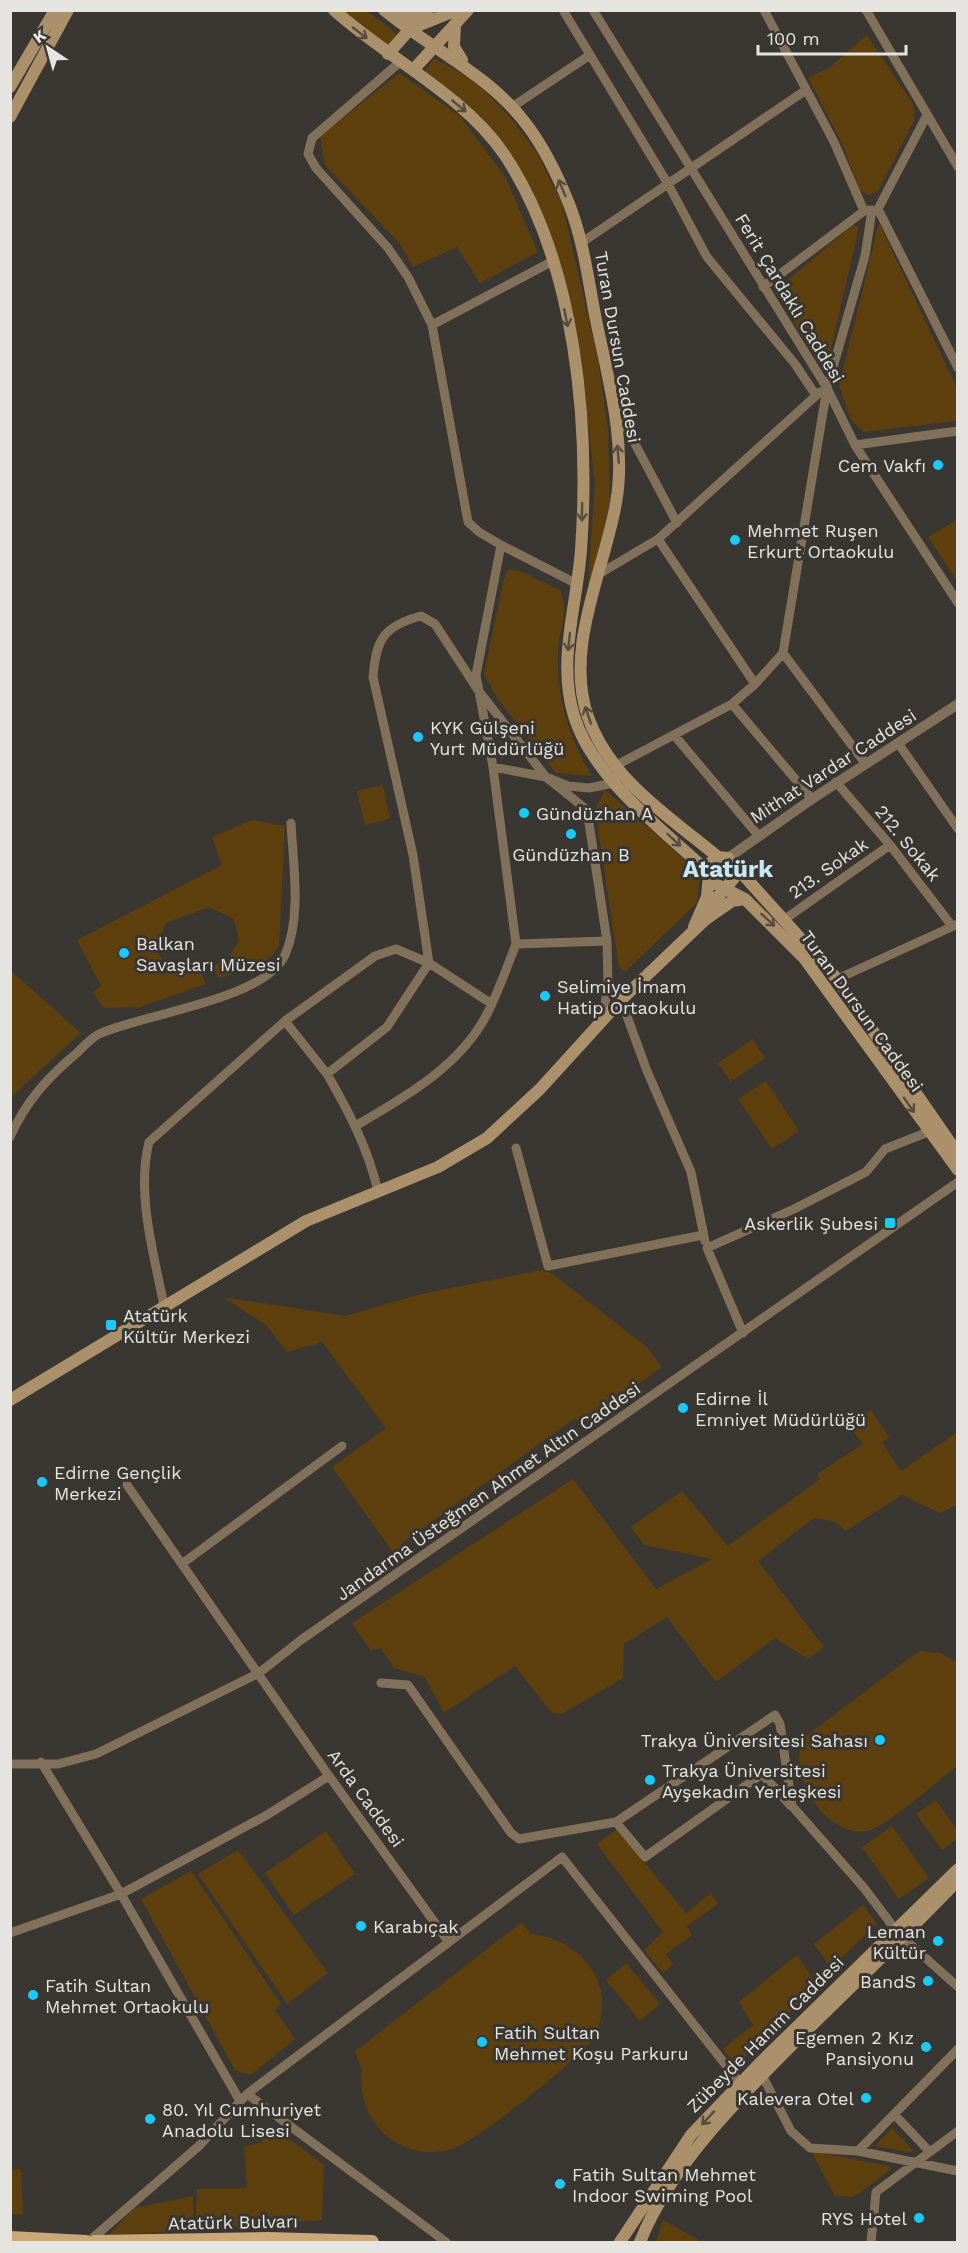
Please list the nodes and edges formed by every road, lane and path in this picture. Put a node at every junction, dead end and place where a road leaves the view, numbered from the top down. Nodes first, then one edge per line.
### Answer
1 (55, 10) edge
2 (68, 10) edge
3 (334, 10) edge
4 (457, 10) edge
5 (468, 10) edge
6 (563, 10) edge
7 (592, 10) edge
8 (764, 10) edge
9 (866, 10) edge
10 (386, 13) edge
11 (435, 18) junction
12 (456, 24) junction
13 (410, 29) junction
14 (434, 45) junction
15 (388, 54) junction
16 (590, 55) junction
17 (400, 62) junction
18 (469, 68) junction
19 (413, 70) junction
20 (10, 87) edge
21 (806, 90) junction
22 (512, 107) junction
23 (927, 116) junction
24 (10, 117) edge
25 (691, 167) junction
26 (957, 167) edge
27 (668, 184) junction
28 (871, 210) junction
29 (580, 243) junction
30 (553, 261) junction
31 (763, 287) junction
32 (432, 325) junction
33 (957, 368) edge
34 (827, 388) junction
35 (815, 394) junction
36 (612, 399) junction
37 (957, 431) edge
38 (855, 445) junction
39 (677, 523) junction
40 (658, 539) junction
41 (501, 545) junction
42 (599, 573) junction
43 (577, 584) junction
44 (957, 603) edge
45 (783, 653) junction
46 (755, 684) junction
47 (478, 690) junction
48 (732, 704) junction
49 (957, 704) edge
50 (675, 736) junction
51 (898, 743) junction
52 (866, 763) junction
53 (493, 767) junction
54 (609, 768) junction
55 (546, 777) junction
56 (836, 782) junction
57 (614, 783) junction
58 (812, 799) junction
59 (291, 823) dead end
60 (957, 829) edge
61 (758, 835) junction
62 (890, 845) junction
63 (727, 860) junction
64 (707, 872) junction
65 (725, 886) junction
66 (745, 899) junction
67 (785, 919) junction
68 (955, 925) edge
69 (694, 928) junction
70 (607, 941) junction
71 (516, 944) junction
72 (429, 963) junction
73 (837, 979) junction
74 (621, 1000) junction
75 (492, 1004) junction
76 (285, 1021) junction
77 (602, 1021) junction
78 (327, 1074) junction
79 (357, 1125) junction
80 (928, 1132) junction
81 (10, 1137) edge
82 (516, 1148) dead end
83 (956, 1148) edge
84 (957, 1170) edge
85 (957, 1182) edge
86 (378, 1191) junction
87 (703, 1235) junction
88 (707, 1248) junction
89 (164, 1306) junction
90 (743, 1333) junction
91 (10, 1400) edge
92 (342, 1446) dead end
93 (127, 1485) dead end
94 (183, 1563) junction
95 (259, 1673) junction
96 (381, 1683) dead end
97 (41, 1762) junction
98 (10, 1764) edge
99 (329, 1776) junction
100 (792, 1806) junction
101 (616, 1822) junction
102 (957, 1869) edge
103 (957, 1880) edge
104 (121, 1894) junction
105 (898, 1932) junction
106 (10, 1933) edge
107 (448, 1941) junction
108 (957, 1987) edge
109 (957, 2049) edge
110 (762, 2075) junction
111 (740, 2083) junction
112 (244, 2097) junction
113 (894, 2114) junction
114 (957, 2131) edge
115 (858, 2151) junction
116 (929, 2151) junction
117 (914, 2162) junction
118 (957, 2171) edge
119 (10, 2238) edge
120 (87, 2242) edge
121 (94, 2242) edge
122 (372, 2242) edge
123 (446, 2242) edge
124 (620, 2242) edge
125 (640, 2242) edge
126 (871, 2242) edge

1 - 20 main road
2 - 24 main road
3 -> 15 main road
4 - 11 main road
5 - 12 main road
6 - 16 street
7 - 25 street, Ferit Çardaklı Caddesi
8 - 21 street
9 - 23 street
10 - 11 main road
10 - 13 main road, Turan Dursun Caddesi
11 - 13 main road
12 - 14 main road
12 - 18 main road
13 - 14 main road, Turan Dursun Caddesi
13 - 15 main road
14 - 18 main road, Turan Dursun Caddesi
14 - 19 main road
15 - 17 main road
16 - 22 street
16 - 27 street
17 - 19 main road
17 - 32 street
18 - 22 main road, Turan Dursun Caddesi
19 -> 30 main road
21 - 25 street
21 - 28 street
29 -> 22 main road, Turan Dursun Caddesi
23 - 26 street
23 - 28 street
25 - 27 street
25 - 31 street, Ferit Çardaklı Caddesi
27 - 29 street
27 - 35 street
28 - 31 street
28 - 33 street
28 - 34 street
29 - 36 main road, Turan Dursun Caddesi
30 - 32 street
30 -> 43 main road
31 - 34 street, Ferit Çardaklı Caddesi
32 - 41 street
34 - 35 street
34 - 38 street, Ferit Çardaklı Caddesi
34 - 45 street
35 - 39 street
36 - 39 street
42 -> 36 main road, Turan Dursun Caddesi
37 - 38 street
38 - 44 street, Ferit Çardaklı Caddesi
39 - 40 street
40 - 42 street
40 - 46 street
41 - 43 street
41 - 47 street
54 -> 42 main road, Turan Dursun Caddesi
43 -> 54 main road
45 - 46 street
45 - 52 street
46 - 48 street
47 - 53 street
47 - 55 street
47 - 72 street
48 - 50 street
48 - 58 street
49 - 51 street, Mithat Vardar Caddesi
50 - 54 street
50 - 61 street
51 - 52 street, Mithat Vardar Caddesi
51 - 60 street
52 - 56 street, Mithat Vardar Caddesi
53 - 55 street
53 - 71 street
54 - 57 main road, Turan Dursun Caddesi
54 - 63 main road, Turan Dursun Caddesi
55 - 57 street
55 - 70 street
56 - 58 street, Mithat Vardar Caddesi
56 - 62 street, 212. Sokak
57 -> 64 main road, Turan Dursun Caddesi
58 - 61 street, Mithat Vardar Caddesi
59 - 81 street
61 - 63 street, Mithat Vardar Caddesi
62 - 67 street, 213. Sokak
62 - 68 street, 212. Sokak
63 - 64 main road
63 - 65 main road
63 - 67 main road, Turan Dursun Caddesi
64 - 65 main road
64 - 69 main road
65 - 66 main road, Turan Dursun Caddesi
65 - 69 main road
66 - 69 main road
66 -> 80 main road, Turan Dursun Caddesi
67 - 73 main road, Turan Dursun Caddesi
68 - 73 street
69 - 74 main road
70 - 71 street
70 - 77 street
71 - 75 street
72 - 75 street
72 - 76 street
72 - 78 street
73 - 83 main road, Turan Dursun Caddesi
74 - 77 main road
74 - 87 street
75 - 79 street
76 - 78 street
76 - 89 street
77 - 86 main road
78 - 79 street
79 - 86 street
80 - 84 main road, Turan Dursun Caddesi
80 - 88 street
82 - 87 street
85 - 90 street, Jandarma Üsteğmen Ahmet Altın Caddesi
86 - 89 main road
87 - 88 street
88 - 90 street
89 - 91 main road
90 - 95 street, Jandarma Üsteğmen Ahmet Altın Caddesi
92 - 94 street
93 - 94 street, Arda Caddesi
94 - 95 street, Arda Caddesi
95 - 97 street, Jandarma Üsteğmen Ahmet Altın Caddesi
95 - 99 street, Arda Caddesi
96 - 101 street
97 - 98 street, Jandarma Üsteğmen Ahmet Altın Caddesi
97 - 104 street
99 - 104 street
99 - 107 street, Arda Caddesi
100 - 101 street
100 - 101 street
100 - 105 street
102 - 105 main road, Zübeyde Hanım Caddesi
103 - 105 main road, Zübeyde Hanım Caddesi
104 - 106 street
104 - 112 street
105 - 108 street
105 - 110 main road, Zübeyde Hanım Caddesi
105 - 111 main road, Zübeyde Hanım Caddesi
107 - 111 street
107 - 112 street
109 - 113 street
110 - 115 street
110 - 125 main road, Zübeyde Hanım Caddesi
111 -> 124 main road, Zübeyde Hanım Caddesi
112 - 120 street
112 - 123 street
113 - 115 street
113 - 116 street
114 - 116 street
115 - 117 street
116 - 117 street
117 - 118 street
117 - 126 street
119 - 120 main road
121 - 122 main road, Atatürk Bulvarı

